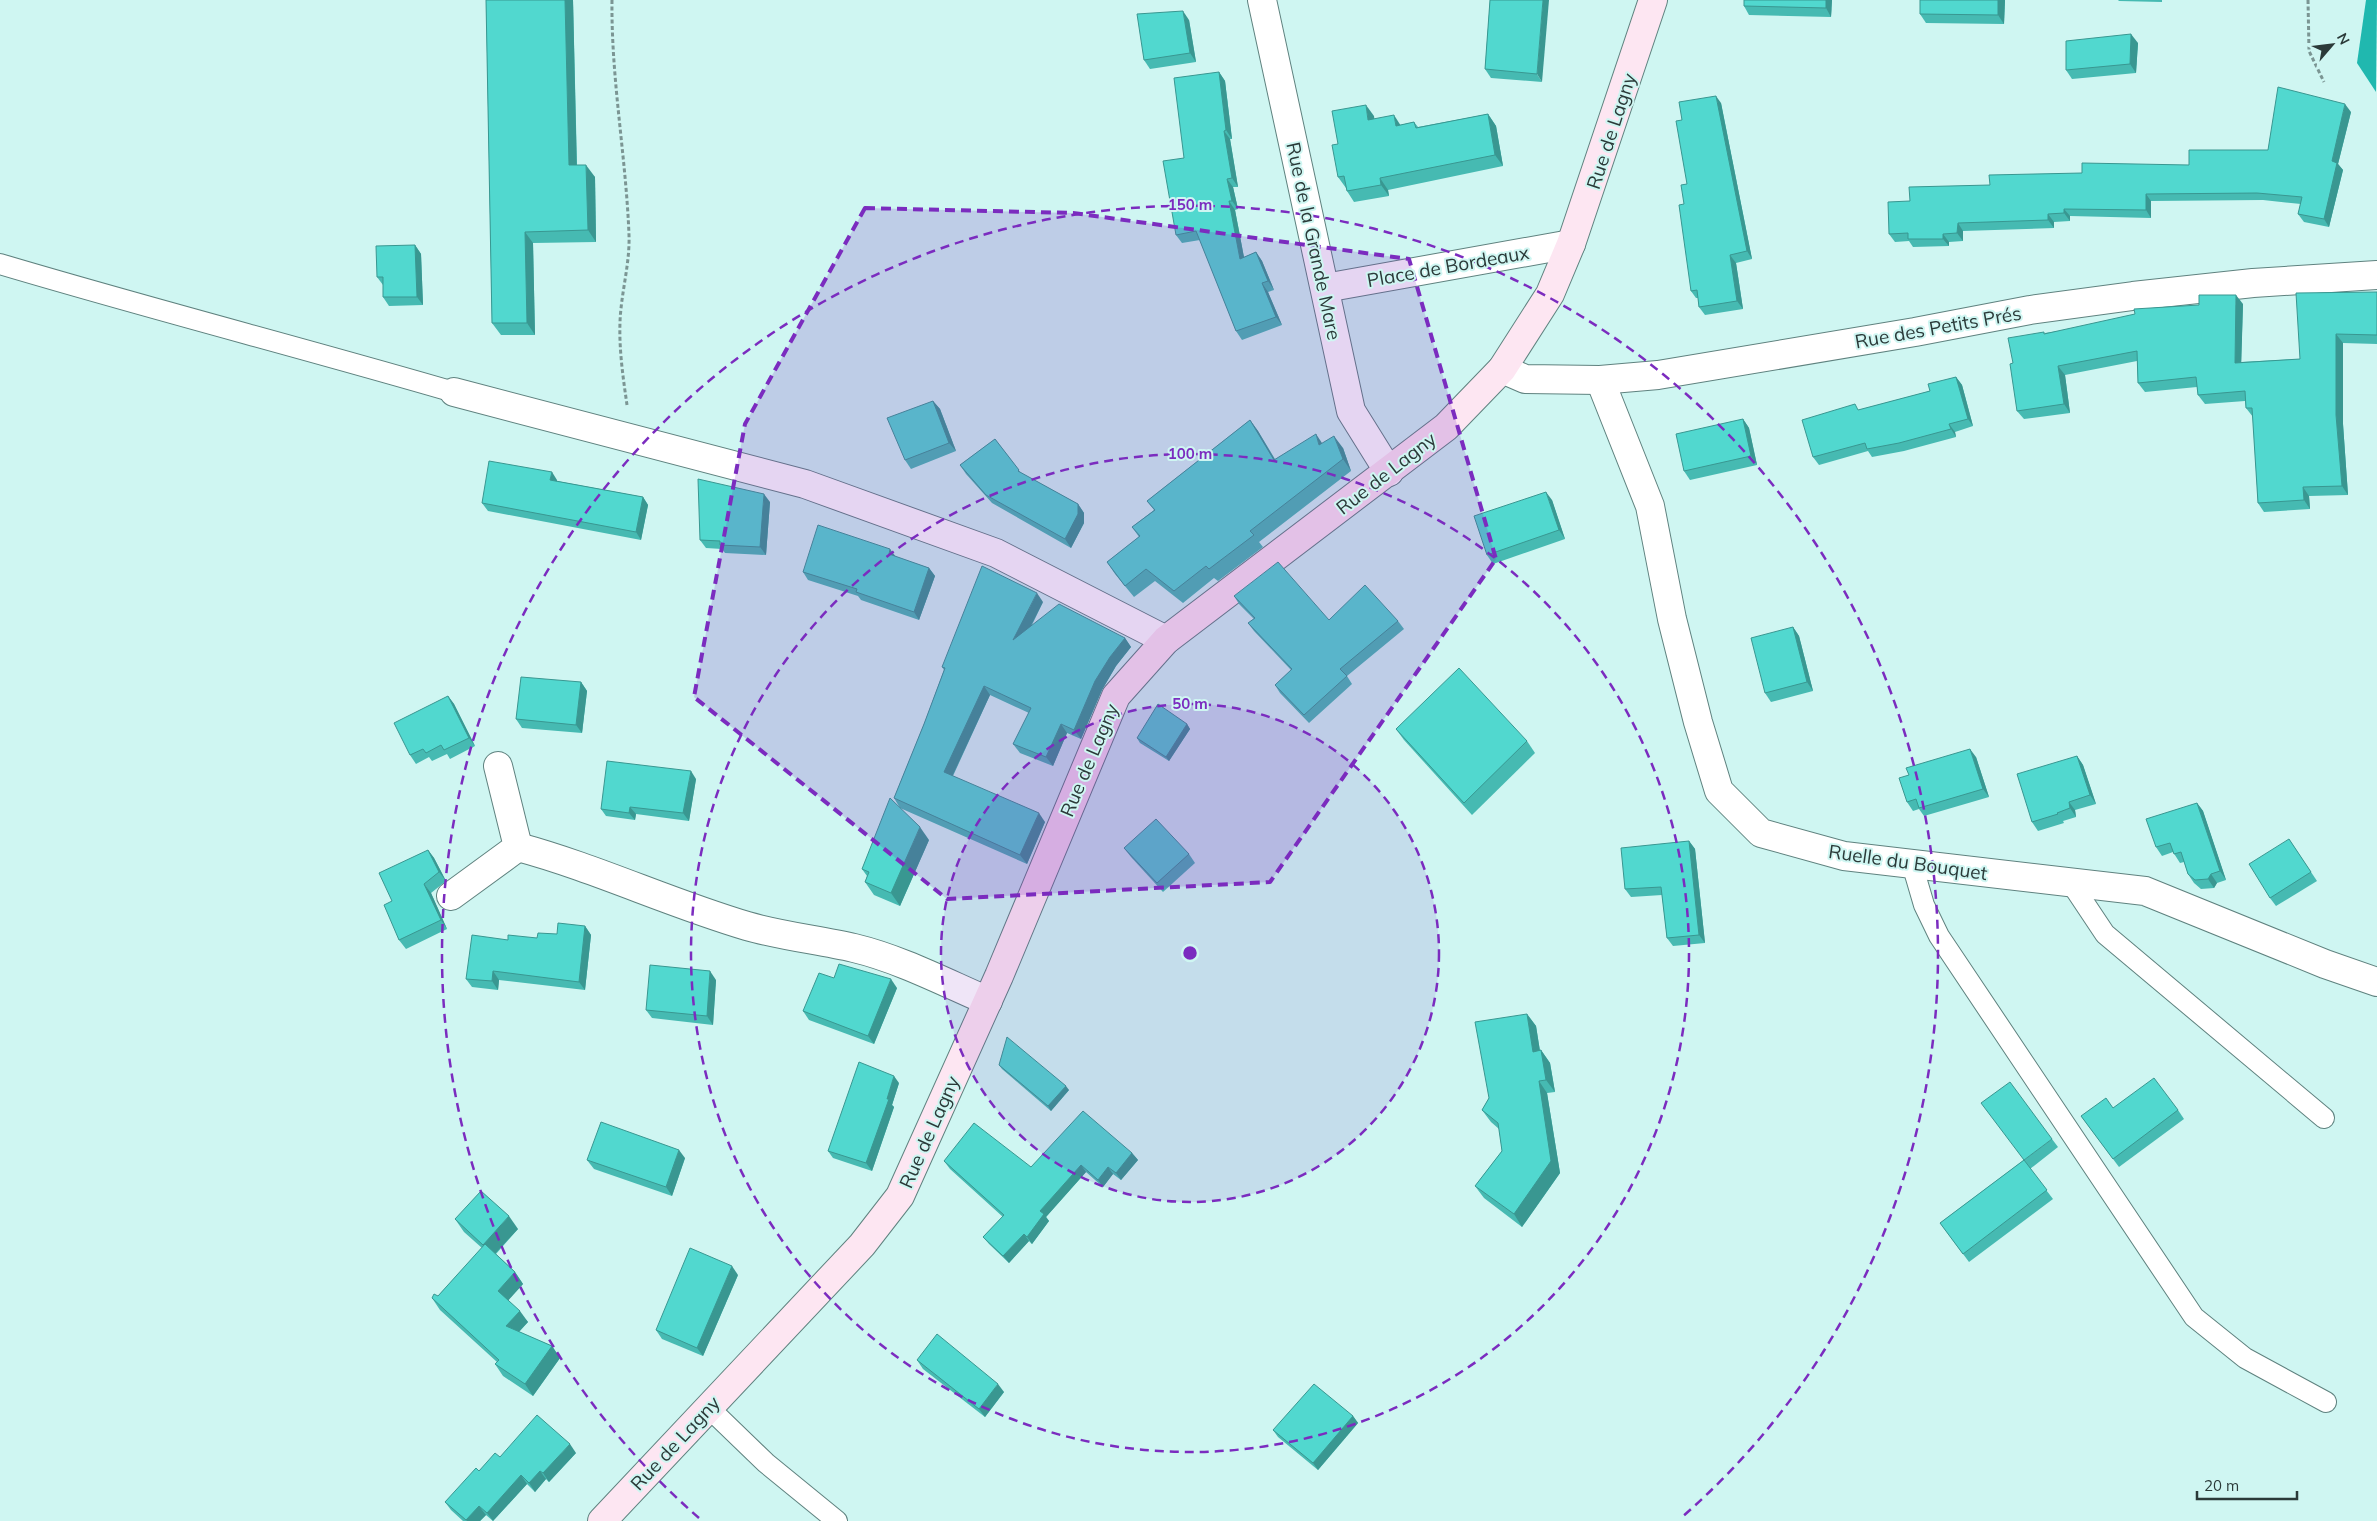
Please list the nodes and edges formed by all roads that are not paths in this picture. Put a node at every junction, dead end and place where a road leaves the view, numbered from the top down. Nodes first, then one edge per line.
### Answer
1 (1262, 0) edge
2 (1653, 0) edge
3 (1571, 244) junction
4 (0, 264) edge
5 (2377, 275) edge
6 (1324, 288) junction
7 (1502, 369) junction
8 (1600, 380) junction
9 (454, 392) joint
10 (1389, 472) junction
11 (1166, 640) junction
12 (498, 766) dead end
13 (518, 847) junction
14 (1912, 864) junction
15 (2070, 883) junction
16 (452, 896) dead end
17 (2377, 982) edge
18 (988, 1000) junction
19 (2324, 1118) dead end
20 (2326, 1402) dead end
21 (708, 1407) junction
22 (602, 1521) edge
23 (837, 1521) edge

1 - 6 street, Rue de la Grande Mare
2 - 3 main road, Rue de Lagny
3 - 6 street, Place de Bordeaux
3 - 7 main road, Rue de Lagny
4 - 9 lane
5 - 8 street, Rue des Petits Prés
6 - 10 street, Rue de la Grande Mare
7 - 8 street, Rue des Petits Prés
7 - 10 main road, Rue de Lagny
8 - 14 street, Ruelle du Bouquet
9 - 11 street
10 - 11 main road, Rue de Lagny
11 - 18 main road, Rue de Lagny
12 - 13 street
13 - 16 street
13 - 18 street
14 - 15 street, Ruelle du Bouquet
14 - 20 lane
15 - 17 street, Ruelle du Bouquet
15 - 19 lane
18 - 21 main road, Rue de Lagny
21 - 22 main road, Rue de Lagny
21 - 23 lane

